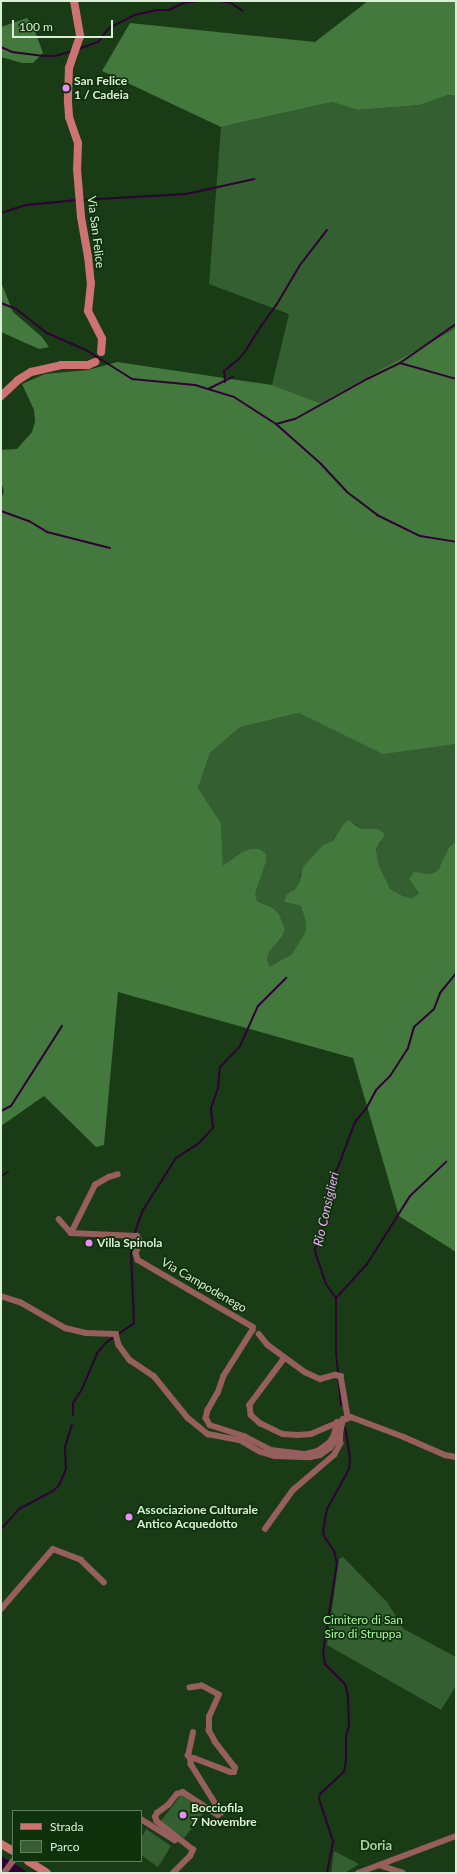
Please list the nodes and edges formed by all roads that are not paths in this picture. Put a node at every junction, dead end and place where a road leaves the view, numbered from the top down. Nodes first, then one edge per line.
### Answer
1 (74, 1) edge
2 (101, 352) joint
3 (95, 362) joint
4 (1, 396) edge
5 (118, 1174) dead end
6 (59, 1219) dead end
7 (71, 1233) junction
8 (1, 1296) edge
9 (259, 1334) dead end
10 (285, 1358) junction
11 (344, 1419) junction
12 (340, 1434) junction
13 (456, 1458) edge
14 (265, 1529) dead end
15 (104, 1582) dead end
16 (1, 1609) edge
17 (190, 1688) dead end
18 (193, 1733) dead end
19 (190, 1758) junction
20 (142, 1820) edge
21 (456, 1836) edge
22 (1, 1844) edge
23 (185, 1844) junction
24 (12, 1850) edge
25 (13, 1862) edge
26 (30, 1862) edge
27 (379, 1865) junction
28 (4, 1873) edge
29 (47, 1873) edge
30 (172, 1873) edge
31 (358, 1873) edge
32 (403, 1873) edge

1 - 2 street, Via San Felice
2 - 3 street, Via San Felice
3 - 4 street, Via San Felice
5 - 7 street
6 - 7 street
7 - 11 street, Via Campodenego
8 - 12 street
9 - 10 street
10 - 11 street
10 - 11 street
11 - 12 street
11 - 13 street
12 - 14 street
15 - 16 street
17 - 19 street
18 - 19 street
19 - 23 street
20 - 23 street
21 - 27 street
22 - 24 street
23 - 30 street
25 - 28 street
26 - 29 street
27 - 31 street
27 - 32 street

